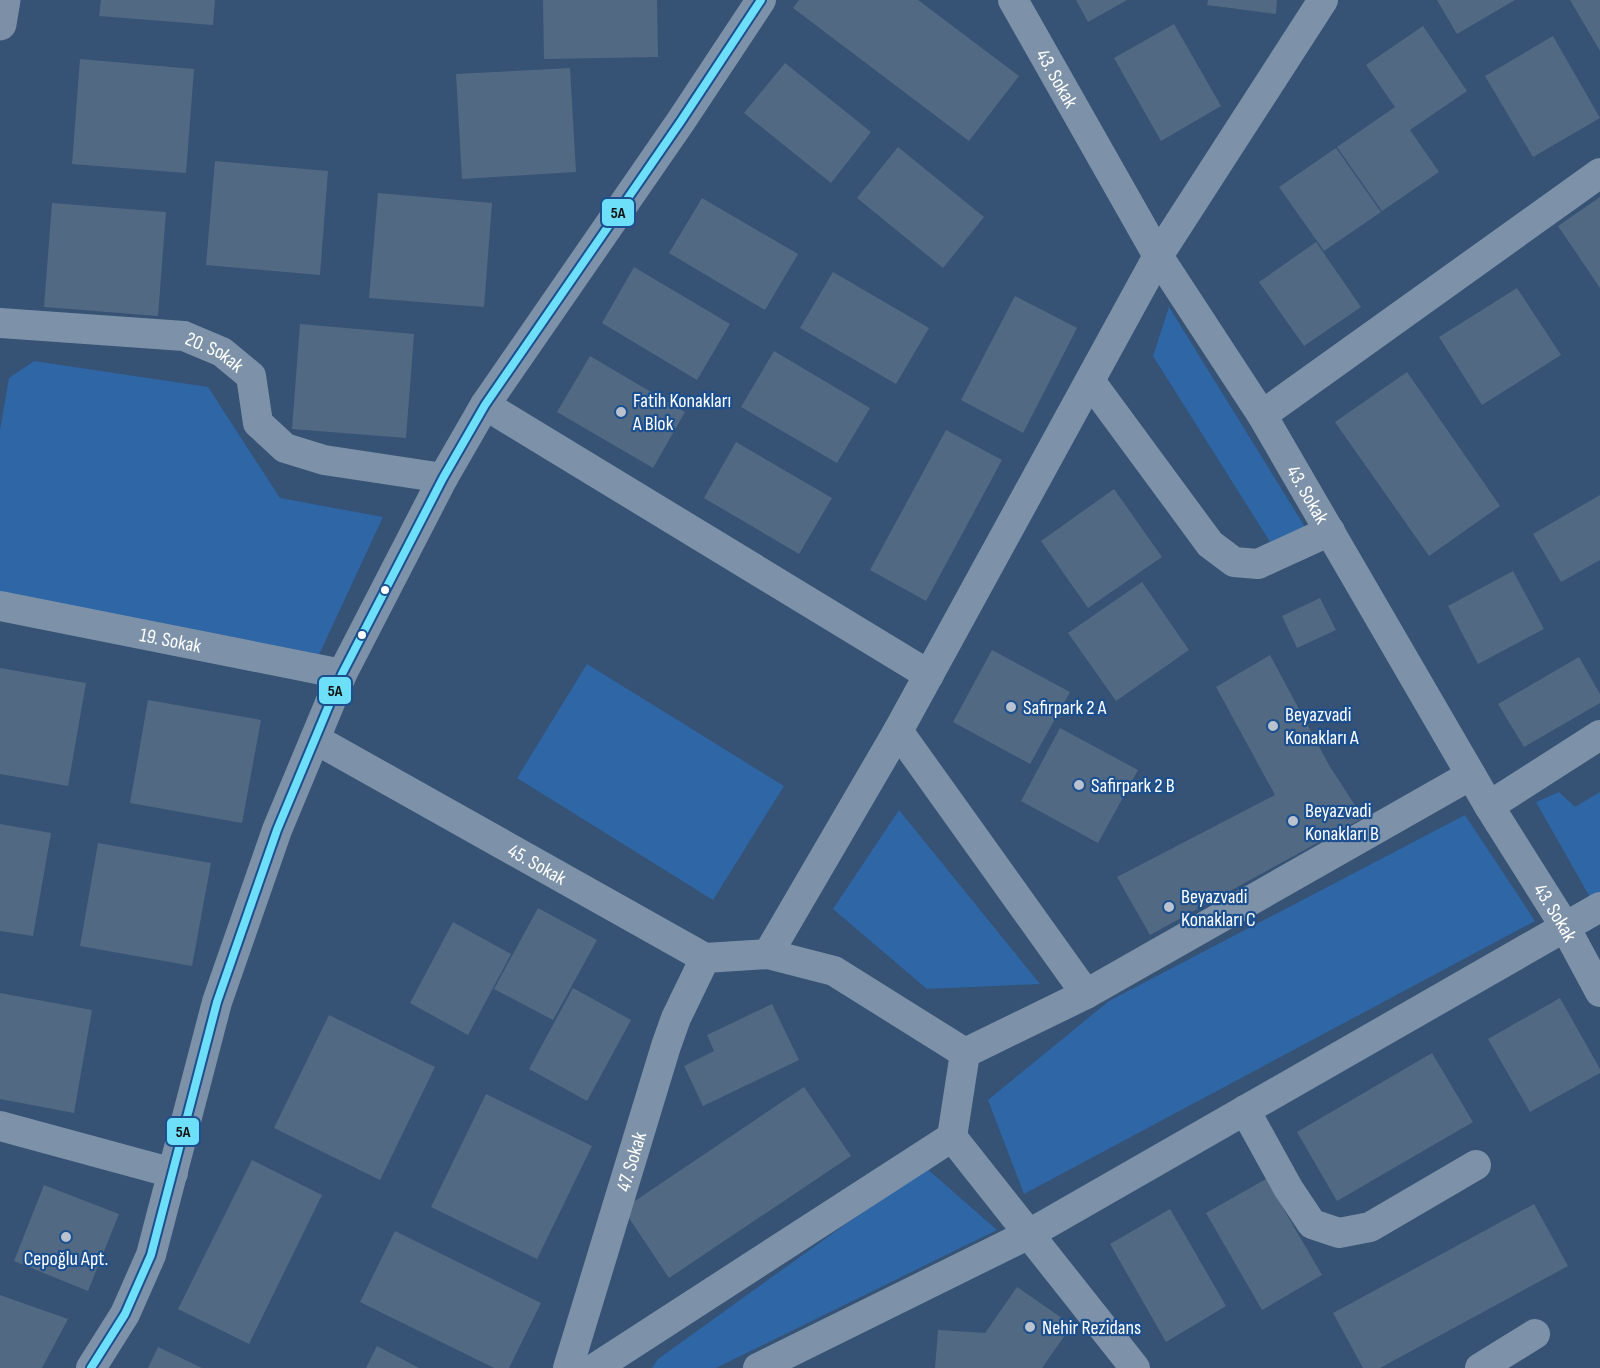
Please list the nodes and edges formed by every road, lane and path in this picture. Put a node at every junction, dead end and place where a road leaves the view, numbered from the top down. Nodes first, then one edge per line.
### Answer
1 (4, 0) edge
2 (761, 0) edge
3 (1013, 0) edge
4 (1323, 0) edge
5 (0, 24) edge
6 (1600, 173) edge
7 (1158, 256) junction
8 (0, 323) edge
9 (1090, 381) junction
10 (485, 405) junction
11 (1262, 415) junction
12 (443, 478) junction
13 (1330, 531) junction
14 (0, 606) edge
15 (342, 674) junction
16 (929, 675) junction
17 (898, 731) junction
18 (1600, 735) edge
19 (315, 739) junction
20 (1471, 775) junction
21 (1489, 806) junction
22 (1600, 907) edge
23 (1564, 926) junction
24 (768, 954) junction
25 (705, 958) junction
26 (1600, 992) edge
27 (1086, 994) junction
28 (965, 1053) junction
29 (1245, 1110) junction
30 (0, 1126) edge
31 (952, 1137) junction
32 (1476, 1165) dead end
33 (173, 1173) junction
34 (1029, 1234) junction
35 (1534, 1334) dead end
36 (91, 1368) edge
37 (568, 1368) edge
38 (595, 1368) edge
39 (758, 1368) edge
40 (1135, 1368) edge
41 (1480, 1368) edge

1 - 5 main road
2 - 10 street
3 - 7 street, 43. Sokak
4 - 7 street
6 - 11 street
7 - 9 street
7 - 11 street, 43. Sokak
8 - 12 street, 20. Sokak
9 - 13 street
9 - 16 street
10 - 12 street
10 - 16 street
11 - 13 street, 43. Sokak
12 - 15 street
13 - 20 street, 43. Sokak
14 - 15 street, 19. Sokak
15 - 19 street
16 - 17 street
17 - 24 street
17 - 27 street
18 - 21 street
19 - 25 street, 45. Sokak
19 - 33 street
20 - 21 street, 43. Sokak
20 - 27 street
21 - 23 street, 43. Sokak
22 - 23 street
23 - 26 street, 43. Sokak
23 - 29 street
24 - 25 street
24 - 28 street
25 - 37 street, 47. Sokak
27 - 28 street
28 - 31 street
29 - 32 street
29 - 34 street
30 - 33 street
31 - 34 street
31 - 38 street
33 - 36 street
34 - 39 street
34 - 40 street
35 - 41 street

